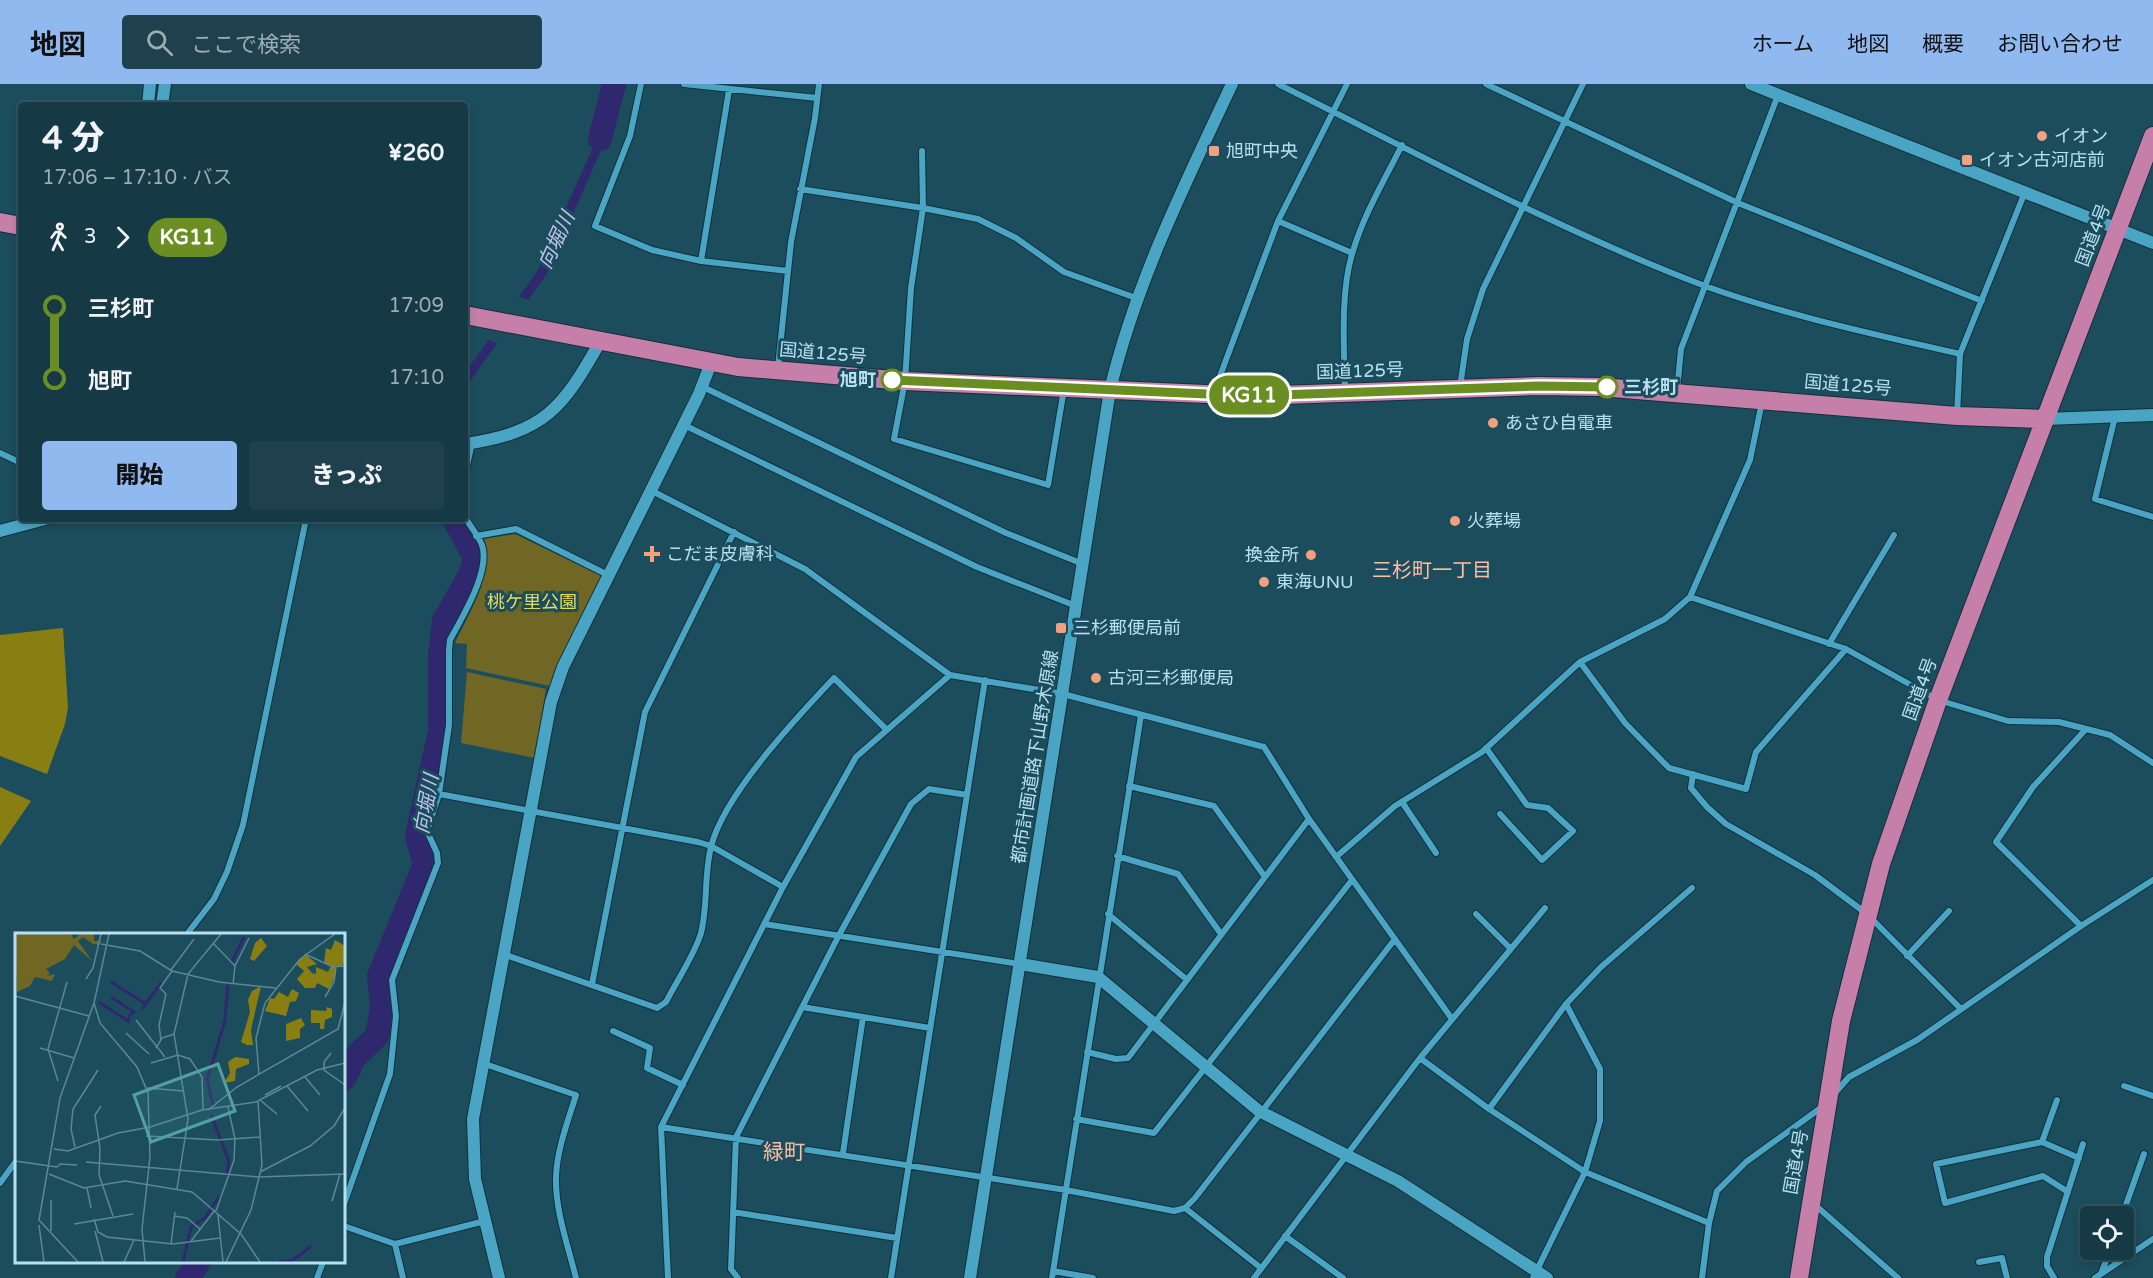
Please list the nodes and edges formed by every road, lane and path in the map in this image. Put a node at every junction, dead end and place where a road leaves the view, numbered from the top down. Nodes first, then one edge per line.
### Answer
1 (150, 84) edge
2 (165, 84) edge
3 (641, 84) edge
4 (684, 84) edge
5 (819, 84) edge
6 (1232, 84) edge
7 (1278, 84) edge
8 (1347, 84) edge
9 (1486, 84) edge
10 (1583, 84) edge
11 (1752, 84) edge
12 (729, 90) junction
13 (1778, 95) junction
14 (817, 98) junction
15 (147, 102) edge
16 (162, 102) edge
17 (1333, 111) junction
18 (1565, 122) junction
19 (2153, 136) edge
20 (1402, 145) junction
21 (922, 151) dead end
22 (800, 189) junction
23 (2025, 192) junction
24 (1738, 203) junction
25 (1523, 205) junction
26 (923, 208) junction
27 (1278, 221) junction
28 (0, 222) edge
29 (18, 225) edge
30 (2117, 230) junction
31 (2153, 243) edge
32 (1352, 253) junction
33 (701, 261) junction
34 (788, 271) junction
35 (1704, 285) junction
36 (1136, 298) junction
37 (1982, 301) junction
38 (468, 316) edge
39 (600, 342) junction
40 (1960, 354) junction
41 (711, 363) junction
42 (778, 371) junction
43 (905, 381) junction
44 (703, 387) junction
45 (1064, 388) junction
46 (1460, 389) junction
47 (1110, 390) junction
48 (1677, 391) junction
49 (1345, 393) junction
50 (1213, 394) junction
51 (1763, 399) junction
52 (1957, 416) junction
53 (2115, 416) junction
54 (2153, 416) edge
55 (2045, 419) junction
56 (684, 425) junction
57 (469, 443) edge
58 (0, 453) edge
59 (18, 462) edge
60 (652, 491) junction
61 (2153, 517) edge
62 (34, 522) edge
63 (305, 522) edge
64 (468, 522) edge
65 (0, 531) edge
66 (734, 532) junction
67 (1894, 535) dead end
68 (476, 536) junction
69 (1083, 564) junction
70 (609, 575) junction
71 (1690, 597) junction
72 (1077, 606) junction
73 (1829, 644) junction
74 (1846, 649) junction
75 (1580, 662) junction
76 (950, 675) junction
77 (985, 680) junction
78 (1064, 694) junction
79 (1938, 700) junction
80 (1141, 715) junction
81 (2086, 729) junction
82 (886, 730) junction
83 (1486, 748) junction
84 (2153, 763) edge
85 (1693, 774) junction
86 (1129, 786) junction
87 (439, 794) junction
88 (967, 795) junction
89 (1402, 802) junction
90 (530, 812) junction
91 (1500, 814) dead end
92 (1309, 819) junction
93 (622, 828) junction
94 (711, 846) junction
95 (1436, 853) dead end
96 (1117, 856) junction
97 (1335, 857) junction
98 (1265, 877) junction
99 (1352, 880) junction
100 (2152, 883) edge
101 (783, 887) junction
102 (1692, 888) dead end
103 (1545, 908) dead end
104 (1949, 911) dead end
105 (1108, 914) junction
106 (1476, 914) dead end
107 (1867, 914) junction
108 (764, 924) junction
109 (2081, 927) junction
110 (188, 933) edge
111 (1221, 934) junction
112 (838, 937) junction
113 (1395, 939) junction
114 (1511, 949) junction
115 (942, 952) junction
116 (502, 954) junction
117 (1907, 956) junction
118 (1020, 964) junction
119 (1098, 977) junction
120 (1186, 979) junction
121 (592, 984) junction
122 (1566, 1004) junction
123 (802, 1007) junction
124 (1961, 1009) junction
125 (863, 1017) junction
126 (1452, 1018) junction
127 (1153, 1022) junction
128 (930, 1028) junction
129 (613, 1031) dead end
130 (1087, 1052) junction
131 (1420, 1058) junction
132 (482, 1062) junction
133 (1207, 1066) junction
134 (682, 1085) junction
135 (2124, 1086) dead end
136 (2153, 1096) edge
137 (2057, 1100) dead end
138 (1828, 1101) junction
139 (1489, 1109) junction
140 (1259, 1111) junction
141 (1076, 1119) junction
142 (661, 1127) junction
143 (736, 1137) junction
144 (2042, 1142) junction
145 (2083, 1144) dead end
146 (843, 1153) junction
147 (2144, 1154) dead end
148 (1346, 1155) junction
149 (2079, 1158) junction
150 (15, 1162) edge
151 (908, 1164) junction
152 (1585, 1172) junction
153 (986, 1177) junction
154 (0, 1183) edge
155 (1066, 1190) junction
156 (2068, 1192) junction
157 (1810, 1200) junction
158 (345, 1201) edge
159 (2126, 1206) edge
160 (1185, 1208) junction
161 (733, 1212) junction
162 (485, 1221) junction
163 (1708, 1223) junction
164 (345, 1226) edge
165 (1286, 1236) junction
166 (897, 1238) junction
167 (2153, 1239) edge
168 (395, 1244) junction
169 (2105, 1260) edge
170 (1979, 1262) dead end
171 (323, 1263) edge
172 (1261, 1268) junction
173 (1053, 1275) edge
174 (1539, 1276) edge
175 (2098, 1276) edge
176 (317, 1278) edge
177 (403, 1278) edge
178 (499, 1278) edge
179 (576, 1278) edge
180 (668, 1278) edge
181 (738, 1278) edge
182 (891, 1278) edge
183 (970, 1278) edge
184 (1093, 1278) edge
185 (1254, 1278) edge
186 (1343, 1278) edge
187 (1702, 1278) edge
188 (1799, 1278) edge
189 (1898, 1278) edge
190 (2007, 1278) edge
191 (2054, 1278) edge

1 - 15 street
2 - 16 street
3 - 33 street
4 - 12 street
5 - 14 street
6 - 36 street, 都市計画道路下山野木原線
7 - 17 street
8 - 17 street
9 - 18 street
10 - 18 street
11 - 13 street
12 - 14 street
12 - 33 street
13 - 23 street
13 - 24 street
14 - 22 street
17 - 20 street
17 - 27 street
18 - 24 street
18 - 25 street
19 - 30 highway, 国道4号
20 - 25 street
20 - 32 street
21 - 26 street
22 - 26 street
22 - 34 street
23 - 30 street
23 - 37 street
24 - 35 street
24 - 37 street
25 - 35 street
25 - 46 street
26 - 36 street
26 - 43 street
27 - 32 street
27 - 50 street
28 - 29 highway
30 - 31 street
30 - 55 highway, 国道4号
32 - 49 street
33 - 34 street
34 - 42 street
35 - 40 street
35 - 48 street
36 - 47 street, 都市計画道路下山野木原線
37 - 40 street
38 - 39 highway, 国道125号
39 - 41 highway, 国道125号
39 - 57 street
40 - 52 street
41 - 42 highway, 国道125号
41 - 44 street
42 - 43 highway, 国道125号
43 - 45 highway, 国道125号
43 - 45 street
44 - 56 street
44 - 69 street
45 - 47 highway, 国道125号
46 - 48 highway, 国道125号
46 - 49 highway, 国道125号
47 - 50 highway, 国道125号
47 - 69 street, 都市計画道路下山野木原線
48 - 51 highway, 国道125号
49 - 50 highway, 国道125号
51 - 52 highway, 国道125号
51 - 71 street
52 - 55 highway, 国道125号
53 - 54 street
53 - 55 street
53 - 61 street
55 - 79 highway, 国道4号
56 - 60 street
56 - 72 street
58 - 59 street
60 - 66 street
60 - 70 street
62 - 65 street
63 - 110 street
64 - 68 street
66 - 76 street
66 - 93 street
67 - 73 street
68 - 70 street
68 - 87 street
69 - 72 street, 都市計画道路下山野木原線
70 - 90 street
71 - 73 street
71 - 75 street
72 - 78 street, 都市計画道路下山野木原線
73 - 74 street
74 - 79 street
74 - 85 street
75 - 83 street
75 - 85 street
76 - 77 street
76 - 82 street
77 - 78 street
77 - 88 street
78 - 80 street
78 - 118 street, 都市計画道路下山野木原線
79 - 81 street
79 - 107 highway, 国道4号
80 - 86 street
80 - 92 street
81 - 84 street
81 - 109 street
82 - 94 street
82 - 101 street
83 - 89 street
83 - 91 street
85 - 107 street
86 - 96 street
86 - 98 street
87 - 90 street
87 - 158 street
88 - 112 street
88 - 115 street
89 - 95 street
89 - 97 street
90 - 93 street
90 - 116 street
92 - 97 street
92 - 98 street
93 - 94 street
93 - 121 street
94 - 101 street
94 - 121 street
96 - 105 street
96 - 111 street
97 - 99 street
98 - 111 street
99 - 113 street
99 - 133 street
100 - 109 street
101 - 108 street
102 - 122 street
103 - 114 street
104 - 117 street
105 - 119 street
105 - 120 street
106 - 114 street
107 - 117 street
107 - 138 highway, 国道4号
108 - 112 street
108 - 134 street
109 - 124 street
111 - 120 street
112 - 115 street
112 - 123 street
113 - 126 street
113 - 140 street
114 - 126 street
115 - 118 street
115 - 128 street
116 - 121 street
116 - 132 street
117 - 124 street
118 - 119 street
118 - 153 street, 都市計画道路下山野木原線
119 - 127 street
119 - 130 street
120 - 127 street
122 - 139 street
122 - 152 street
123 - 125 street
123 - 143 street
124 - 138 street
125 - 128 street
125 - 146 street
126 - 131 street
127 - 130 street
127 - 133 street
128 - 151 street
129 - 134 street
130 - 141 street
131 - 139 street
131 - 148 street
132 - 162 street
132 - 179 street
133 - 140 street
133 - 141 street
134 - 142 street
135 - 136 street
137 - 144 street
138 - 157 highway, 国道4号
138 - 163 street
139 - 152 street
140 - 148 street
140 - 160 street
141 - 155 street
142 - 143 street
142 - 180 street
143 - 146 street
143 - 161 street
144 - 149 street
144 - 156 street
145 - 149 street
146 - 151 street
147 - 159 street
148 - 165 street
148 - 174 street
149 - 156 street
150 - 154 street
151 - 153 street
151 - 166 street
152 - 163 street
152 - 174 street
153 - 155 street
153 - 183 street, 都市計画道路下山野木原線
155 - 160 street
155 - 173 street
156 - 191 street
157 - 188 highway, 国道4号
157 - 189 street
160 - 172 street
161 - 166 street
161 - 181 street
162 - 168 street
162 - 178 street
163 - 187 street
164 - 168 street
165 - 172 street
165 - 186 street
166 - 182 street
167 - 175 street
168 - 177 street
169 - 175 street
170 - 190 street
171 - 176 street
172 - 185 street
173 - 184 street

